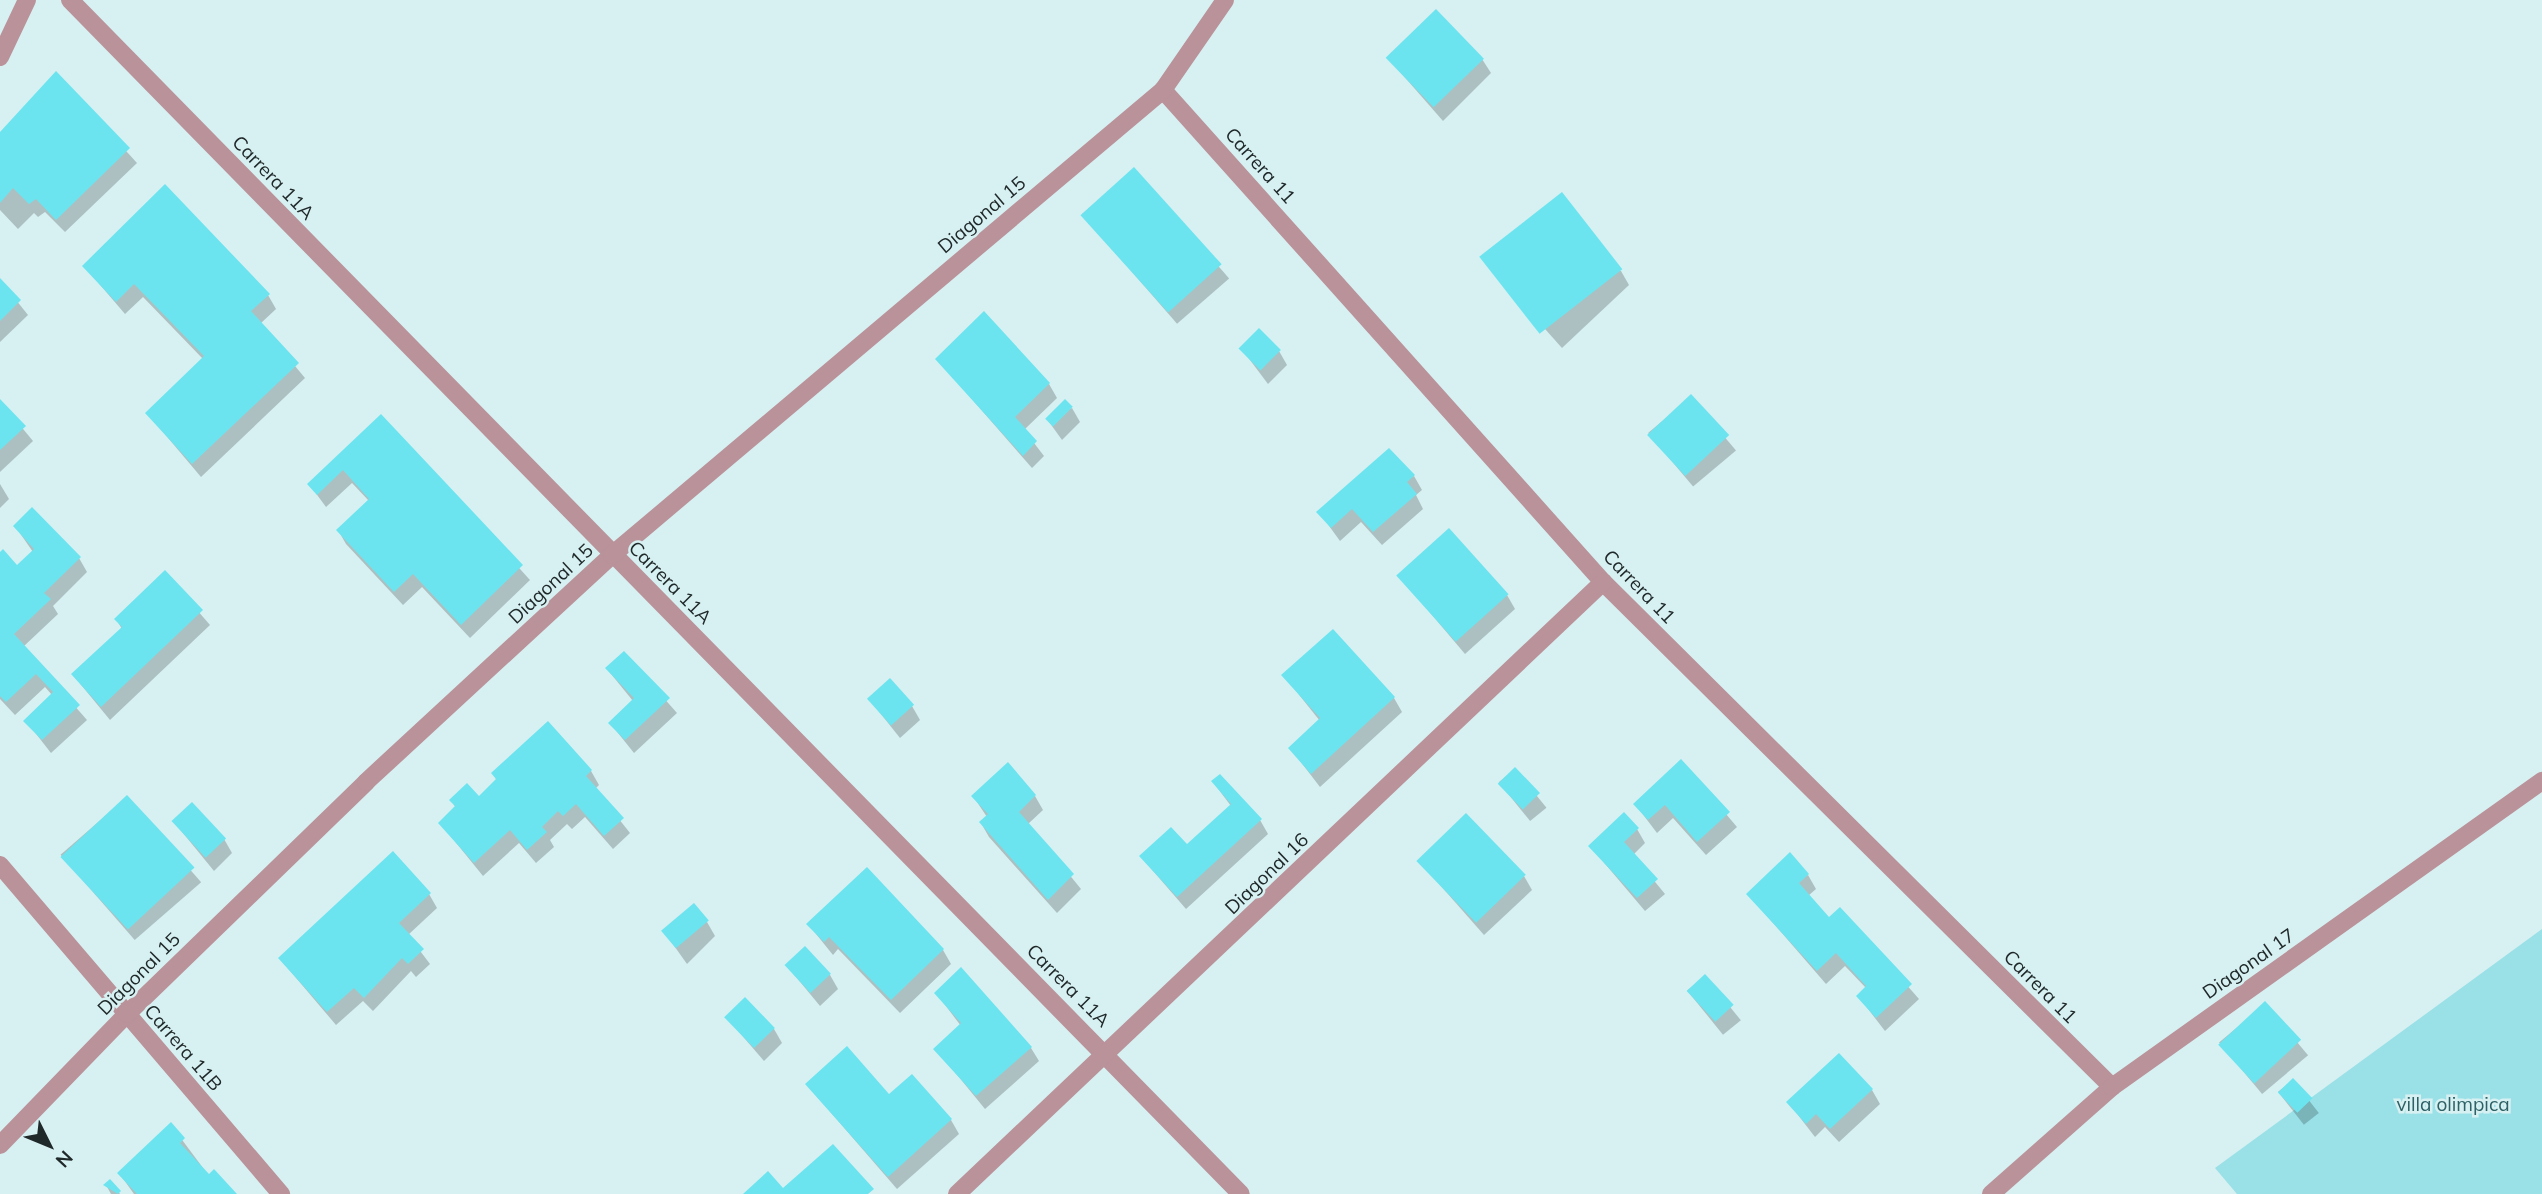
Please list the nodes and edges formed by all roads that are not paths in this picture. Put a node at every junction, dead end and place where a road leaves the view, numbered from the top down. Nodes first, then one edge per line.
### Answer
1 (27, 0) edge
2 (70, 0) edge
3 (1225, 0) edge
4 (0, 57) edge
5 (1163, 90) junction
6 (612, 555) junction
7 (1604, 582) junction
8 (2542, 781) edge
9 (0, 865) edge
10 (127, 1014) junction
11 (1108, 1056) junction
12 (2112, 1087) junction
13 (0, 1145) edge
14 (281, 1194) edge
15 (957, 1194) edge
16 (1241, 1194) edge
17 (1991, 1194) edge

1 - 4 street
2 - 6 street, Carrera 11A
3 - 5 street, Diagonal 15
5 - 6 street, Diagonal 15
5 - 7 street, Carrera 11
6 - 10 street, Diagonal 15
6 - 11 street, Carrera 11A
7 - 11 street, Diagonal 16
7 - 12 street, Carrera 11
8 - 12 street, Diagonal 17
9 - 10 street, Carrera 11B
10 - 13 street, Diagonal 15
10 - 14 street, Carrera 11B
11 - 15 street, Diagonal 16
11 - 16 street, Carrera 11A
12 - 17 street, Diagonal 17

